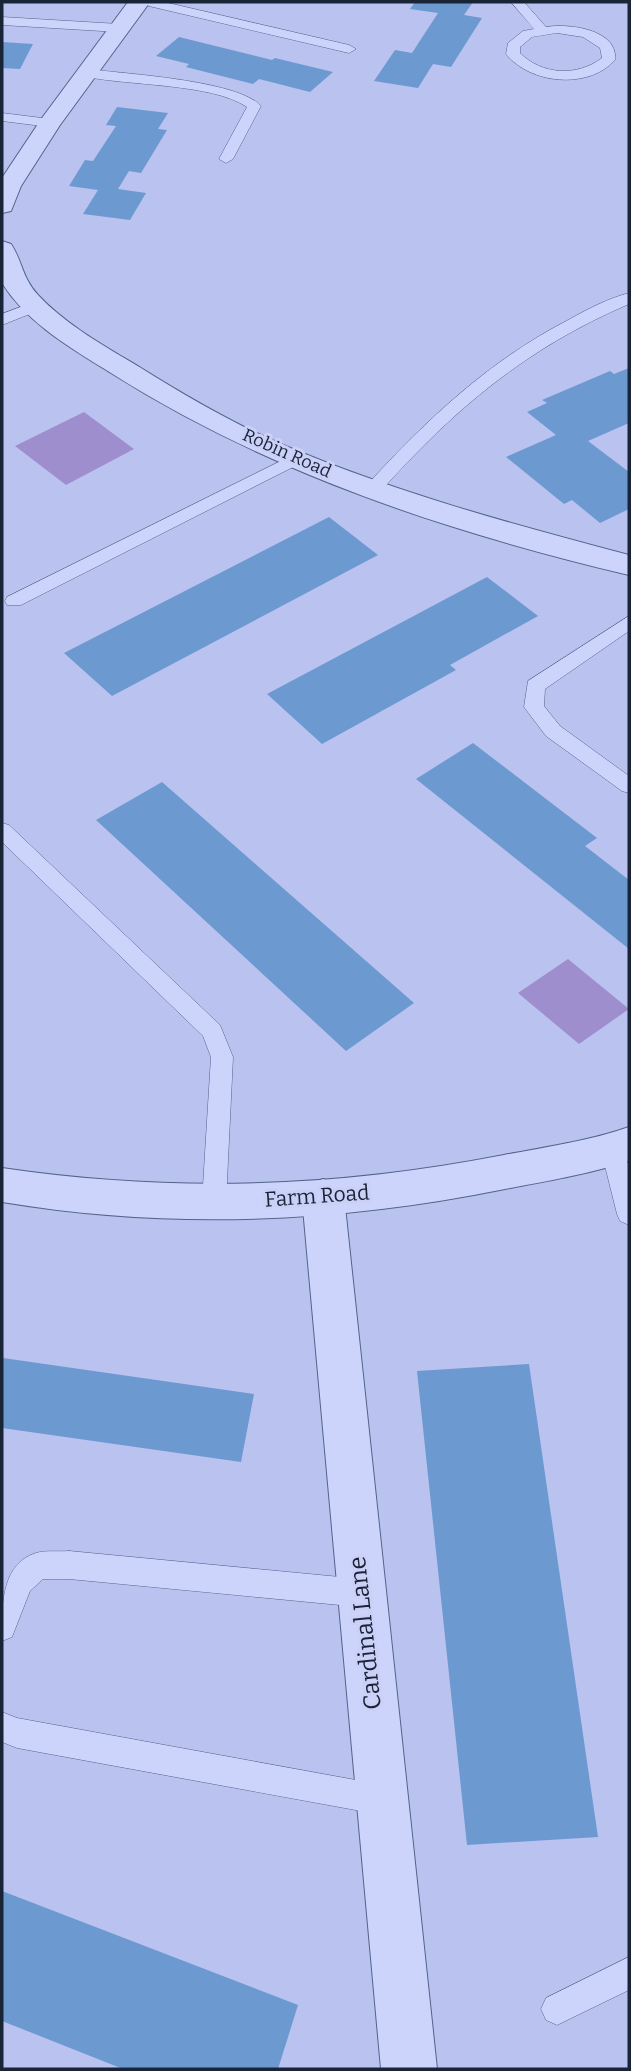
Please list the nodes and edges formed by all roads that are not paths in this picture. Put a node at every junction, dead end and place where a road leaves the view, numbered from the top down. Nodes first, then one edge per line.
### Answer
1 (139, 2) edge
2 (149, 2) edge
3 (517, 2) edge
4 (2, 21) edge
5 (119, 28) junction
6 (542, 30) junction
7 (349, 48) dead end
8 (87, 73) junction
9 (2, 117) edge
10 (50, 123) junction
11 (226, 159) dead end
12 (2, 206) edge
13 (3, 261) edge
14 (629, 298) edge
15 (34, 307) junction
16 (2, 320) edge
17 (293, 460) junction
18 (373, 489) junction
19 (629, 565) edge
20 (14, 601) dead end
21 (629, 622) edge
22 (629, 786) edge
23 (2, 830) edge
24 (621, 1147) edge
25 (2, 1185) edge
26 (323, 1197) junction
27 (214, 1202) junction
28 (629, 1214) edge
29 (360, 1594) junction
30 (2, 1627) edge
31 (2, 1727) edge
32 (383, 1800) junction
33 (629, 1973) edge
34 (557, 2009) dead end
35 (409, 2069) edge

1 - 5 street
2 - 7 lane
3 - 6 lane
4 - 5 lane
5 - 8 street
6 - 6 lane
8 - 10 street
8 - 11 lane
9 - 10 lane
10 - 12 street
13 - 15 street, Robin Road
14 - 18 lane
15 - 16 lane
15 - 17 street, Robin Road
17 - 18 street, Robin Road
17 - 20 lane
18 - 19 street, Robin Road
21 - 22 lane
23 - 27 lane
24 - 26 street, Farm Road
24 - 28 lane
25 - 27 street, Farm Road
26 - 27 street, Farm Road
26 - 29 street, Cardinal Lane
29 - 30 lane
29 - 32 street, Cardinal Lane
31 - 32 lane
32 - 35 street, Cardinal Lane
33 - 34 lane

